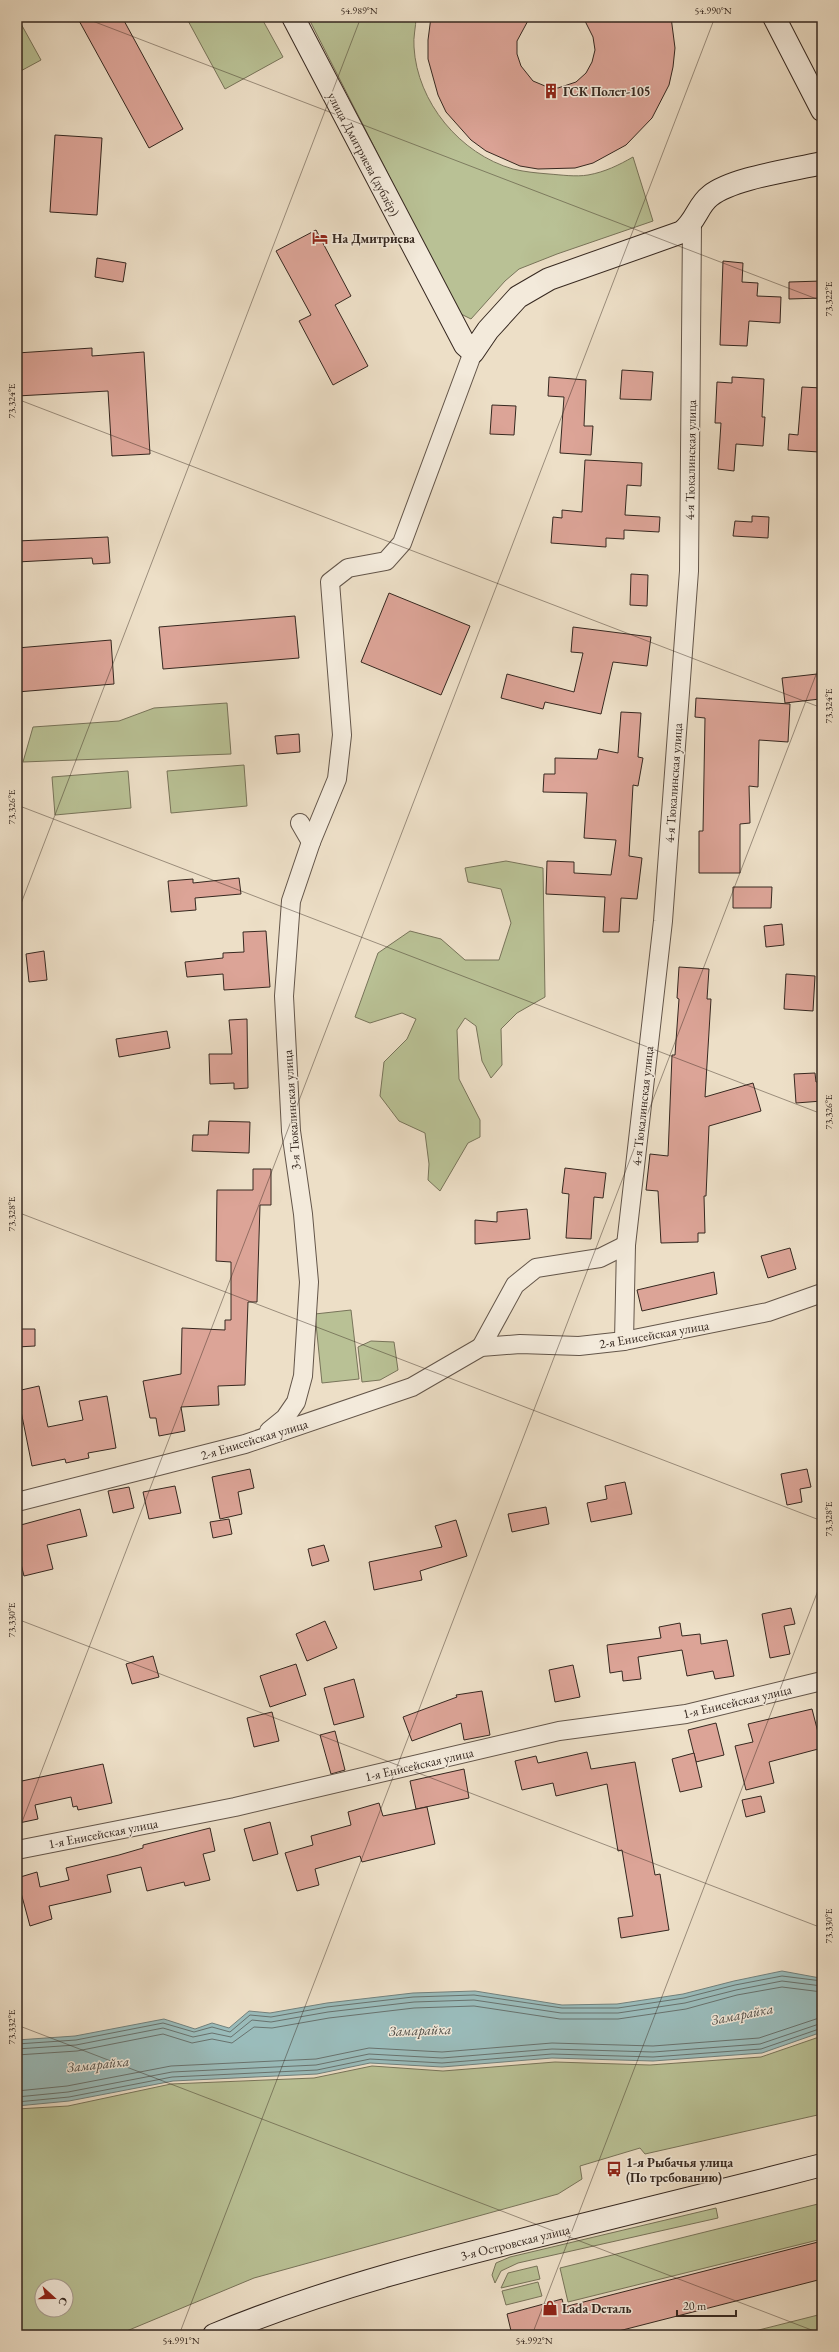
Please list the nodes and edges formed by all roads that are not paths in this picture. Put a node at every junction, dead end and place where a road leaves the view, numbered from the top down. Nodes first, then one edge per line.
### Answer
1 (293, 17) edge
2 (774, 17) edge
3 (822, 110) edge
4 (822, 163) edge
5 (692, 224) junction
6 (473, 352) junction
7 (300, 823) dead end
8 (311, 842) junction
9 (626, 1245) junction
10 (822, 1293) edge
11 (624, 1341) junction
12 (481, 1347) junction
13 (264, 1436) junction
14 (17, 1502) edge
15 (822, 1681) edge
16 (17, 1850) edge
17 (822, 2165) edge
18 (214, 2335) edge

1 - 6 main road, улица Дмитриева (дублёр)
2 - 3 main road
4 - 5 main road
5 - 6 main road
5 - 9 street, 4-я Тюкалинская улица
6 - 8 street, 3-я Тюкалинская улица
7 - 8 street
8 - 13 street, 3-я Тюкалинская улица
9 - 11 street, 4-я Тюкалинская улица
9 - 12 street
10 - 11 street, 2-я Енисейская улица
11 - 12 street, 2-я Енисейская улица
12 - 13 street, 2-я Енисейская улица
13 - 14 street, 2-я Енисейская улица
15 - 16 street, 1-я Енисейская улица
17 - 18 main road, 3-я Островская улица

